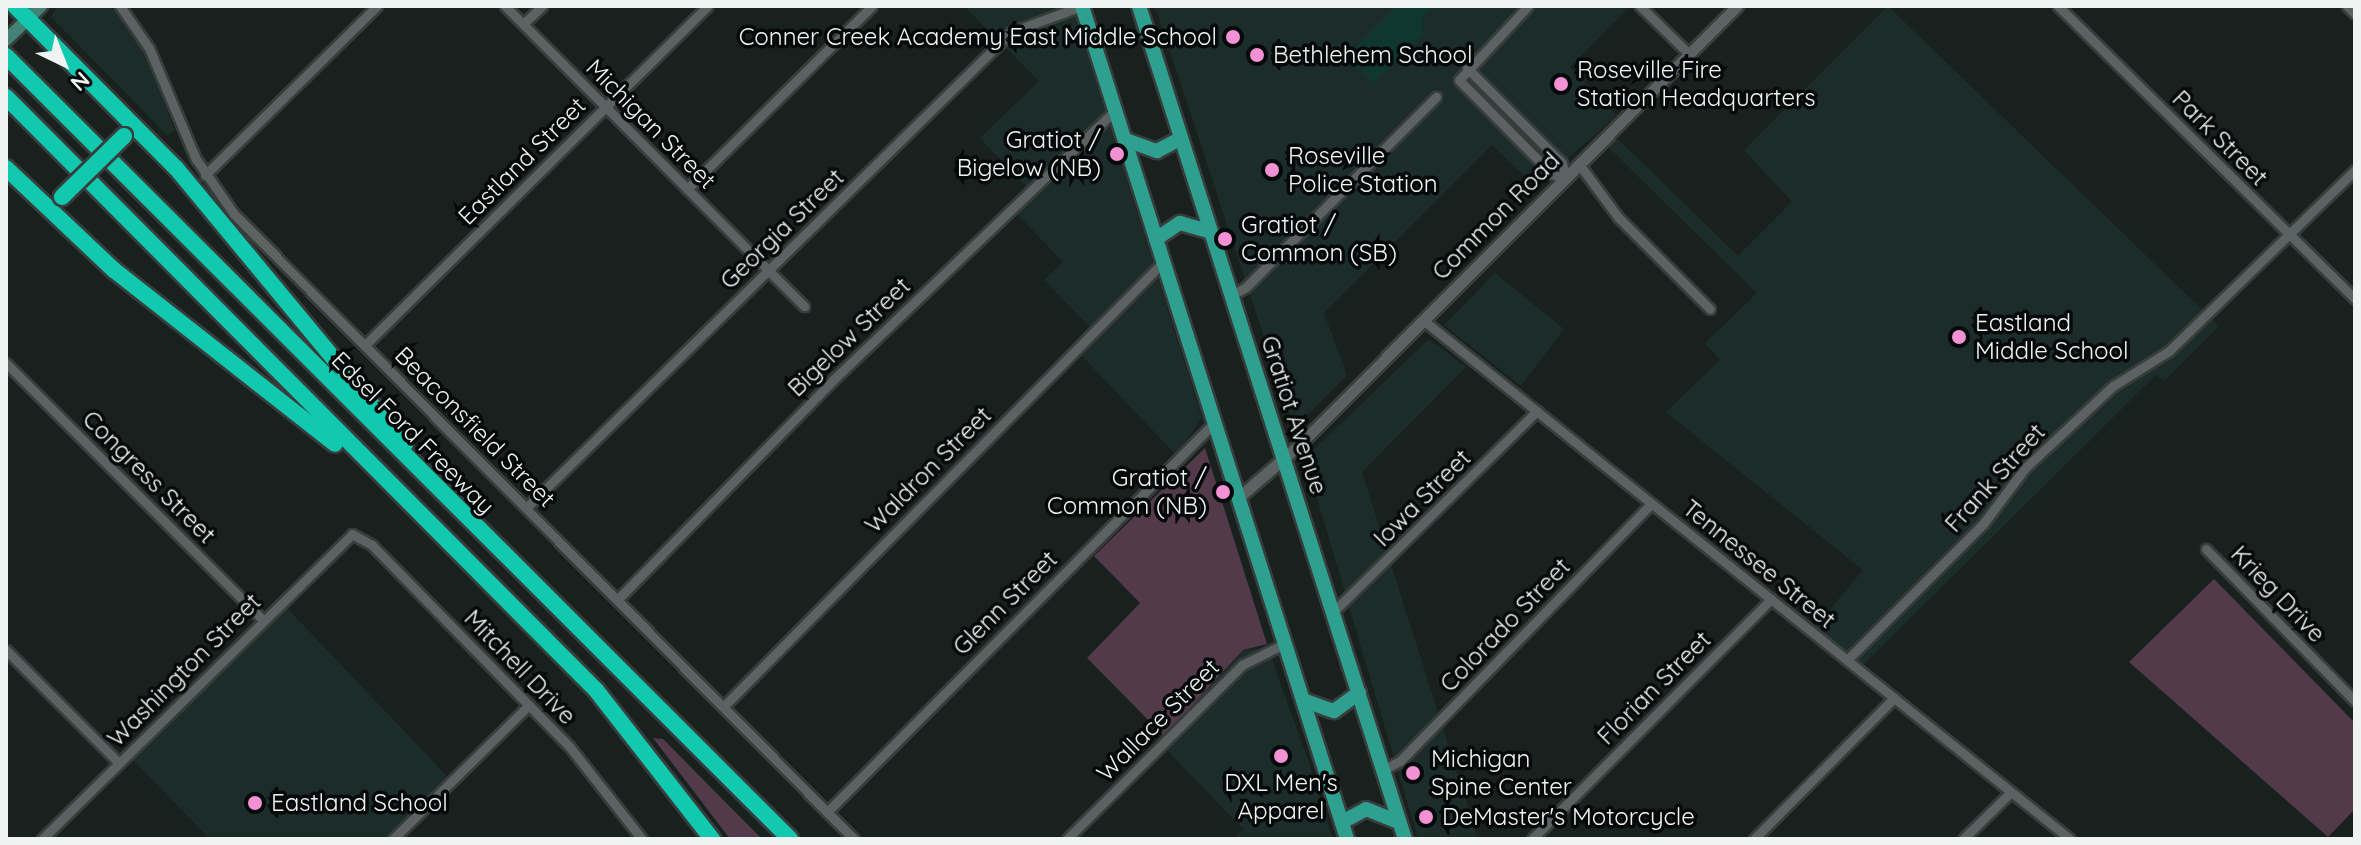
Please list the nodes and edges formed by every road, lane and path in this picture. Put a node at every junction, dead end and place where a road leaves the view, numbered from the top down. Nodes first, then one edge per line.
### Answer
1 (15, 6) edge
2 (41, 6) edge
3 (120, 6) edge
4 (377, 6) edge
5 (505, 6) edge
6 (542, 6) edge
7 (708, 6) edge
8 (872, 6) edge
9 (1082, 6) edge
10 (1139, 6) edge
11 (1528, 6) edge
12 (1640, 6) edge
13 (1737, 6) edge
14 (2058, 6) edge
15 (2347, 6) edge
16 (2355, 14) edge
17 (24, 23) junction
18 (523, 24) junction
19 (6, 40) edge
20 (1688, 53) junction
21 (6, 56) edge
22 (1467, 68) junction
23 (6, 97) edge
24 (1436, 97) dead end
25 (605, 107) junction
26 (1116, 110) junction
27 (128, 117) junction
28 (1181, 138) junction
29 (1126, 140) junction
30 (1579, 164) junction
31 (6, 168) edge
32 (2355, 170) edge
33 (205, 175) junction
34 (1566, 179) junction
35 (687, 189) junction
36 (41, 202) junction
37 (1211, 232) junction
38 (2289, 234) junction
39 (1156, 239) junction
40 (1163, 262) junction
41 (768, 271) junction
42 (1230, 296) junction
43 (2355, 299) edge
44 (804, 306) dead end
45 (1710, 309) dead end
46 (1423, 320) junction
47 (365, 345) junction
48 (6, 363) edge
49 (1537, 411) junction
50 (1214, 423) junction
51 (1285, 456) junction
52 (396, 492) junction
53 (1238, 498) junction
54 (1651, 504) junction
55 (526, 508) junction
56 (357, 534) joint
57 (2206, 549) dead end
58 (1771, 599) junction
59 (617, 600) junction
60 (1334, 611) junction
61 (558, 615) junction
62 (263, 620) junction
63 (1286, 643) junction
64 (6, 650) edge
65 (1847, 660) junction
66 (1359, 693) junction
67 (1894, 698) junction
68 (1303, 700) junction
69 (2355, 701) edge
70 (529, 705) junction
71 (723, 707) junction
72 (119, 763) junction
73 (1383, 770) junction
74 (2011, 792) junction
75 (827, 812) junction
76 (1342, 822) junction
77 (1399, 822) junction
78 (42, 839) edge
79 (393, 839) edge
80 (642, 839) edge
81 (712, 839) edge
82 (790, 839) edge
83 (854, 839) edge
84 (1067, 839) edge
85 (1347, 839) edge
86 (1405, 839) edge
87 (1532, 839) edge
88 (1754, 839) edge
89 (1963, 839) edge
90 (2070, 839) edge

1 - 17 highway
2 - 17 main road
3 - 33 street, Beaconsfield Street
4 - 33 street
5 - 18 street, Michigan Street
6 - 18 street
7 - 25 street, Eastland Street
8 - 35 street
9 - 26 main road
9 - 41 street, Georgia Street
10 - 28 main road, Gratiot Avenue
11 - 22 street
12 - 20 street
13 - 20 street, Common Road
14 - 38 street, Park Street
15 - 16 street
17 - 19 main road
17 - 27 highway
18 - 25 street, Michigan Street
20 - 30 street, Common Road
21 - 61 highway, Edsel Ford Freeway
22 - 34 street
22 - 34 street
23 - 52 highway
24 - 42 street
25 - 35 street, Michigan Street
25 - 47 street, Eastland Street
26 - 29 main road
26 - 59 street, Bigelow Street
27 - 36 highway, bridge
27 - 61 highway
28 - 29 main road
28 - 37 main road, Gratiot Avenue
29 - 39 main road
30 - 34 street, Common Road
30 - 45 street
31 - 36 highway
32 - 38 street, Frank Street
33 - 47 street, Beaconsfield Street
34 - 46 street, Common Road
35 - 41 street, Michigan Street
36 - 52 highway
37 - 39 main road
37 - 42 main road, Gratiot Avenue
38 - 43 street, Park Street
38 - 65 street, Frank Street
39 - 40 main road
40 - 50 main road
40 - 71 street, Waldron Street
41 - 44 street, Michigan Street
41 - 55 street, Georgia Street
42 - 51 main road, Gratiot Avenue
46 - 49 street, Tennessee Street
46 - 51 street, Common Road
47 - 55 street, Beaconsfield Street
48 - 62 street, Congress Street
49 - 54 street, Tennessee Street
49 - 60 street, Iowa Street
50 - 53 main road
50 - 75 street, Glenn Street
51 - 53 street, Common Road
51 - 60 main road, Gratiot Avenue
52 - 81 highway
53 - 63 main road
54 - 58 street, Tennessee Street
54 - 73 street, Colorado Street
55 - 59 street, Beaconsfield Street
56 - 62 street, Washington Street
56 - 70 street, Mitchell Drive
57 - 69 street, Krieg Drive
58 - 65 street, Tennessee Street
58 - 87 street, Florian Street
59 - 71 street, Beaconsfield Street
60 - 66 main road, Gratiot Avenue
61 - 82 highway, Edsel Ford Freeway
62 - 72 street, Washington Street
63 - 68 main road
63 - 84 street, Wallace Street
64 - 72 street
65 - 67 street, Tennessee Street
66 - 68 main road
66 - 73 main road, Gratiot Avenue
67 - 74 street, Tennessee Street
67 - 88 street
68 - 76 main road
70 - 79 street
70 - 80 street, Mitchell Drive
71 - 75 street, Beaconsfield Street
72 - 78 street, Washington Street
73 - 77 main road, Gratiot Avenue
74 - 89 street
74 - 90 street, Tennessee Street
75 - 83 street, Beaconsfield Street
76 - 77 main road
76 - 85 main road
77 - 86 main road, Gratiot Avenue

